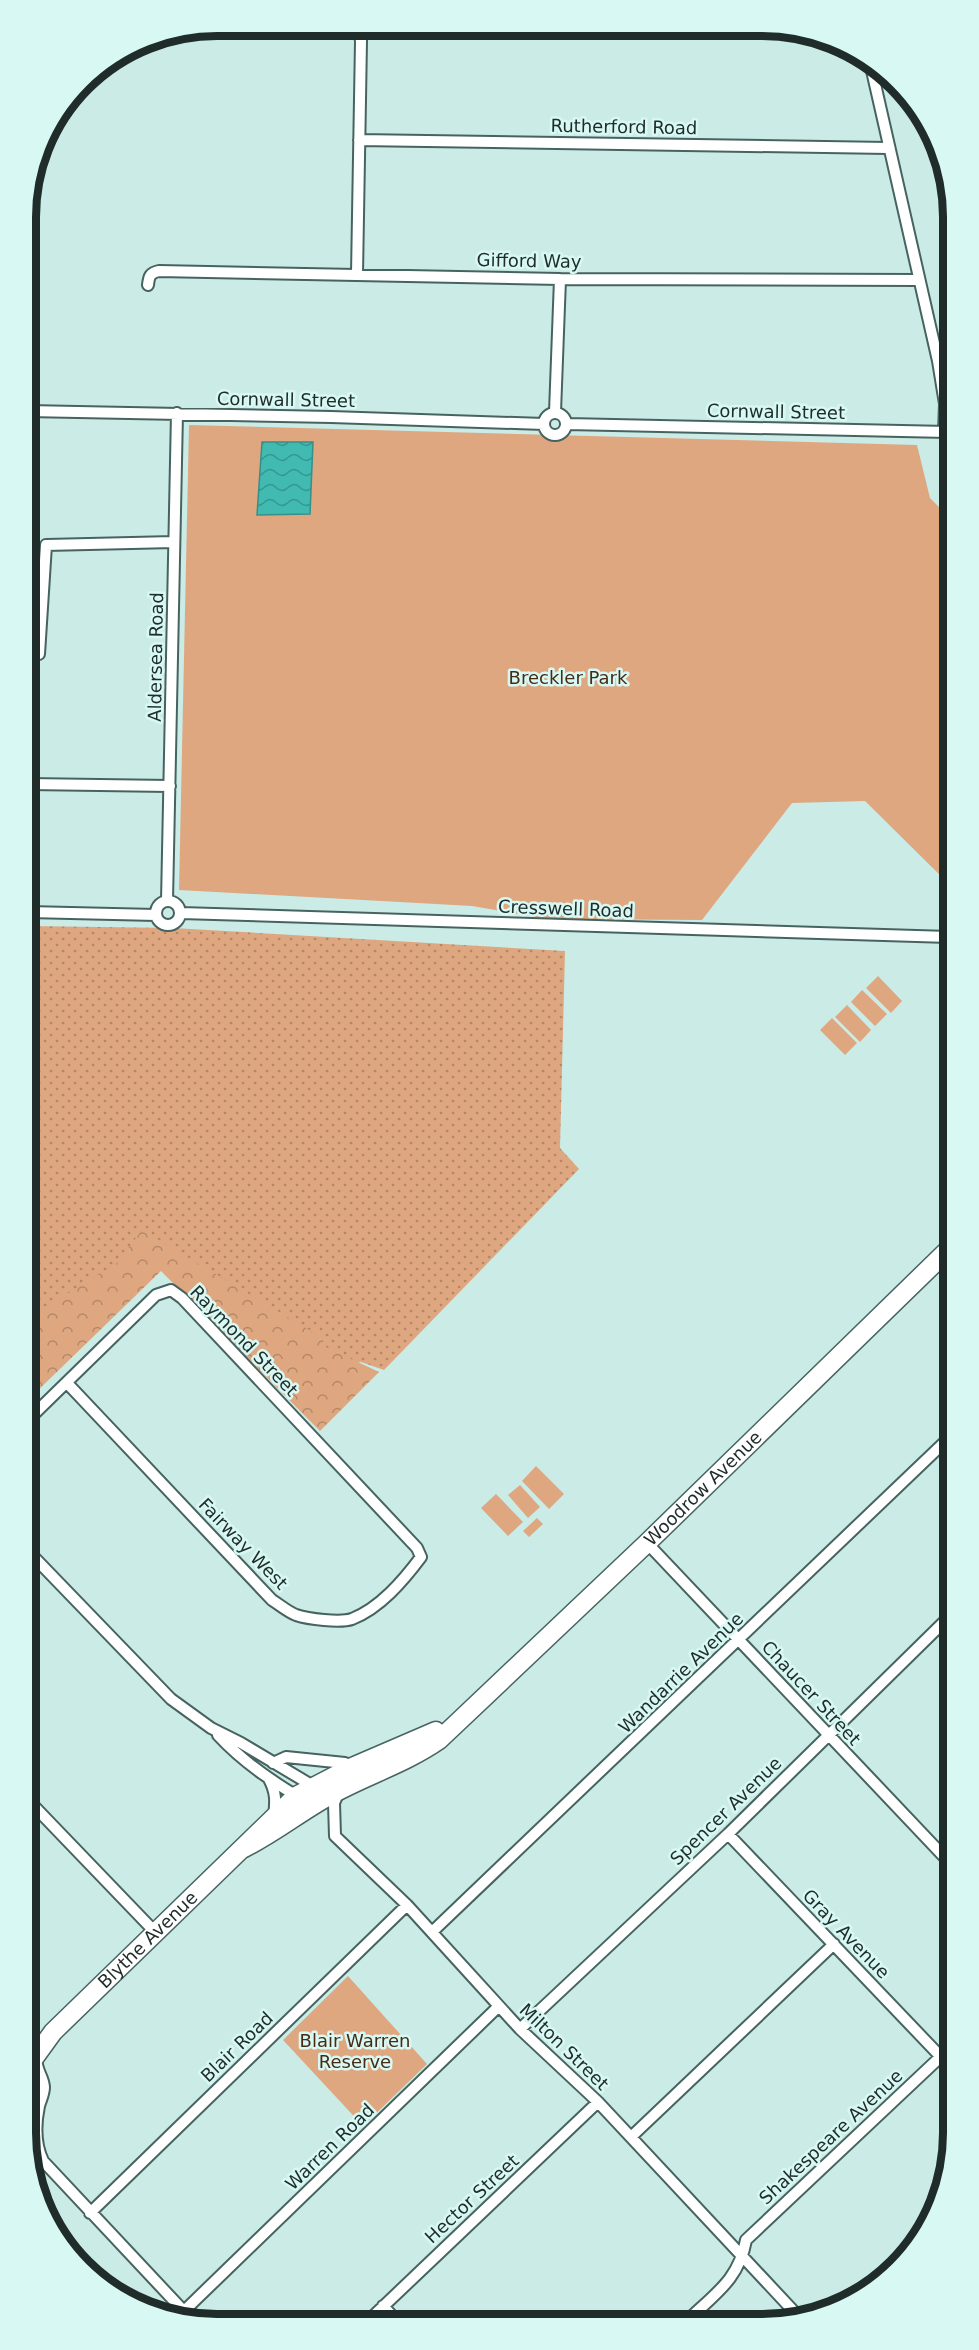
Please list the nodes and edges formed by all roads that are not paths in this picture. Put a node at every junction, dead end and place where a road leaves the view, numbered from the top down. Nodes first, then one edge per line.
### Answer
1 (360, 36) edge
2 (363, 36) edge
3 (361, 41) junction
4 (873, 75) edge
5 (359, 140) junction
6 (888, 148) junction
7 (357, 274) junction
8 (560, 279) junction
9 (919, 279) junction
10 (148, 285) dead end
11 (943, 392) edge
12 (36, 411) edge
13 (555, 412) junction
14 (177, 413) junction
15 (544, 424) junction
16 (567, 424) junction
17 (943, 432) edge
18 (174, 543) junction
19 (36, 654) edge
20 (36, 784) edge
21 (170, 786) junction
22 (167, 901) junction
23 (36, 912) edge
24 (181, 913) junction
25 (156, 915) junction
26 (943, 937) edge
27 (943, 1255) edge
28 (67, 1383) junction
29 (36, 1412) edge
30 (943, 1444) edge
31 (646, 1543) junction
32 (421, 1557) joint
33 (36, 1559) edge
34 (943, 1623) edge
35 (739, 1640) junction
36 (452, 1726) junction
37 (211, 1728) junction
38 (827, 1735) junction
39 (273, 1763) junction
40 (350, 1768) junction
41 (268, 1777) junction
42 (340, 1790) junction
43 (317, 1794) junction
44 (296, 1796) junction
45 (36, 1808) edge
46 (274, 1816) junction
47 (728, 1834) junction
48 (244, 1848) junction
49 (943, 1856) edge
50 (407, 1905) junction
51 (432, 1932) junction
52 (156, 1933) junction
53 (834, 1944) junction
54 (500, 2006) junction
55 (520, 2029) junction
56 (36, 2049) edge
57 (943, 2054) edge
58 (940, 2057) junction
59 (36, 2069) edge
60 (36, 2089) edge
61 (598, 2102) junction
62 (39, 2106) junction
63 (631, 2138) junction
64 (90, 2213) junction
65 (743, 2259) junction
66 (383, 2306) junction
67 (183, 2311) edge
68 (793, 2311) edge
69 (184, 2312) edge
70 (375, 2314) edge
71 (390, 2314) edge
72 (694, 2314) edge

1 - 3 street
2 - 3 street
3 - 5 street
4 - 6 street
5 - 6 street, Rutherford Road
5 - 7 street
6 - 9 street
7 - 8 street, Gifford Way
7 - 10 street, Gifford Way
8 - 9 street, Gifford Way
8 - 13 street
9 - 11 street
12 - 14 street, Cornwall Street
13 - 15 street
13 - 16 street
14 - 15 street, Cornwall Street
14 - 18 street, Aldersea Road
15 - 16 street
16 - 17 street, Cornwall Street
18 - 19 street
18 - 21 street, Aldersea Road
20 - 21 street
21 - 22 street, Aldersea Road
22 - 24 street
22 - 25 street
23 - 25 street, Cresswell Road
24 - 25 street, Cresswell Road
24 - 26 street, Cresswell Road
27 - 31 main road, Woodrow Avenue
28 - 29 street, Raymond Street
28 - 32 street, Fairway West
28 - 32 street, Raymond Street
30 - 35 street, Wandarrie Avenue
31 - 35 street, Chaucer Street
31 - 36 main road, Woodrow Avenue
33 - 37 street
34 - 38 street, Spencer Avenue
35 - 38 street, Chaucer Street
35 - 51 street, Wandarrie Avenue
36 - 40 main road, Woodrow Avenue
36 - 42 main road, Woodrow Avenue
37 - 39 street
37 - 41 street
38 - 47 street, Spencer Avenue
38 - 49 street, Chaucer Street
39 - 40 street
39 - 43 street
40 - 43 main road, Blythe Avenue
41 - 44 street
41 - 46 street
42 - 43 main road, Blythe Avenue
42 - 50 street, Milton Street
43 - 44 main road, Blythe Avenue
43 - 48 main road, Blythe Avenue
44 - 46 main road, Blythe Avenue
45 - 52 street
46 - 48 main road, Blythe Avenue
47 - 53 street, Gray Avenue
47 - 55 street, Spencer Avenue
48 - 52 main road, Blythe Avenue
50 - 51 street, Milton Street
50 - 64 street, Blair Road
51 - 54 street, Milton Street
52 - 56 main road, Blythe Avenue
53 - 58 street, Gray Avenue
53 - 63 street
54 - 55 street, Milton Street
54 - 69 street, Warren Road
55 - 61 street, Milton Street
57 - 58 street, Shakespeare Avenue
58 - 65 street, Shakespeare Avenue
59 - 62 street
60 - 62 street
61 - 63 street, Milton Street
61 - 66 street, Hector Street
62 - 64 street
63 - 65 street, Milton Street
64 - 67 street
65 - 68 street, Milton Street
65 - 72 street, Shakespeare Avenue
66 - 70 street, Hector Street
66 - 71 street

